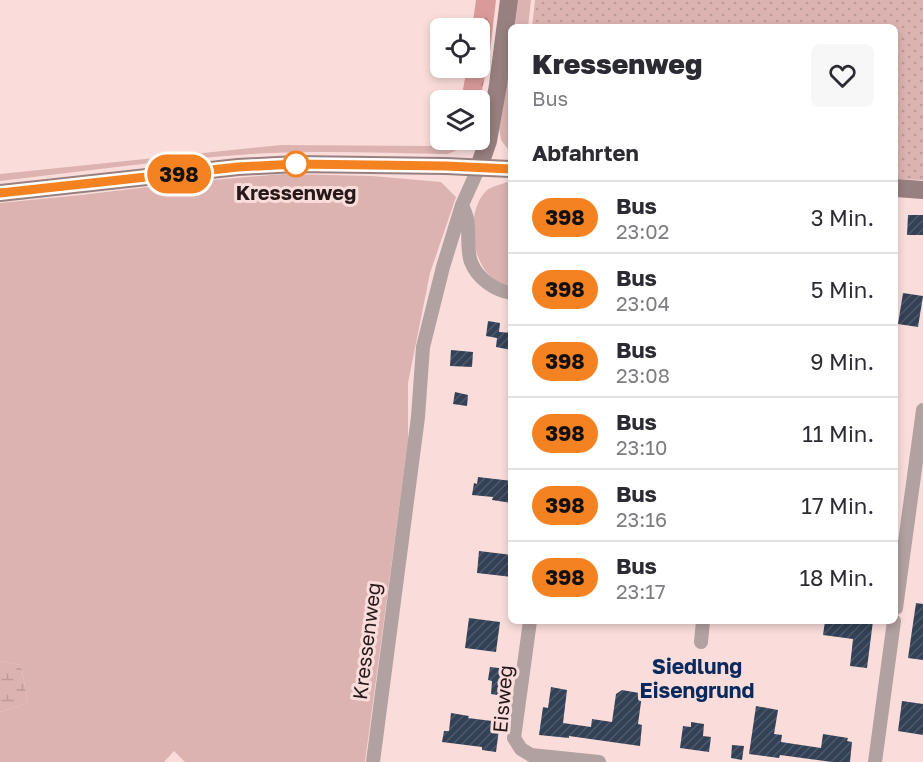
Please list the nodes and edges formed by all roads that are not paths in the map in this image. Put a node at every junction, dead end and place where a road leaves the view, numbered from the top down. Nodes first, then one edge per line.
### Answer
1 (509, 0) edge
2 (479, 167) junction
3 (508, 168) edge
4 (898, 189) edge
5 (923, 190) edge
6 (0, 193) edge
7 (462, 205) junction
8 (508, 292) edge
9 (923, 410) edge
10 (898, 492) edge
11 (911, 495) junction
12 (898, 593) edge
13 (530, 624) edge
14 (703, 624) edge
15 (894, 624) edge
16 (701, 642) dead end
17 (549, 760) edge
18 (373, 762) edge
19 (599, 762) edge
20 (875, 762) edge

1 - 2 street, Kressenweg
2 - 3 street
2 - 6 street
2 - 7 street, Kressenweg
4 - 5 street
7 - 8 street
7 - 18 street, Kressenweg
9 - 11 street
10 - 11 street
11 - 12 street
13 - 17 street, Eisweg
14 - 16 street
15 - 20 street
17 - 19 street

